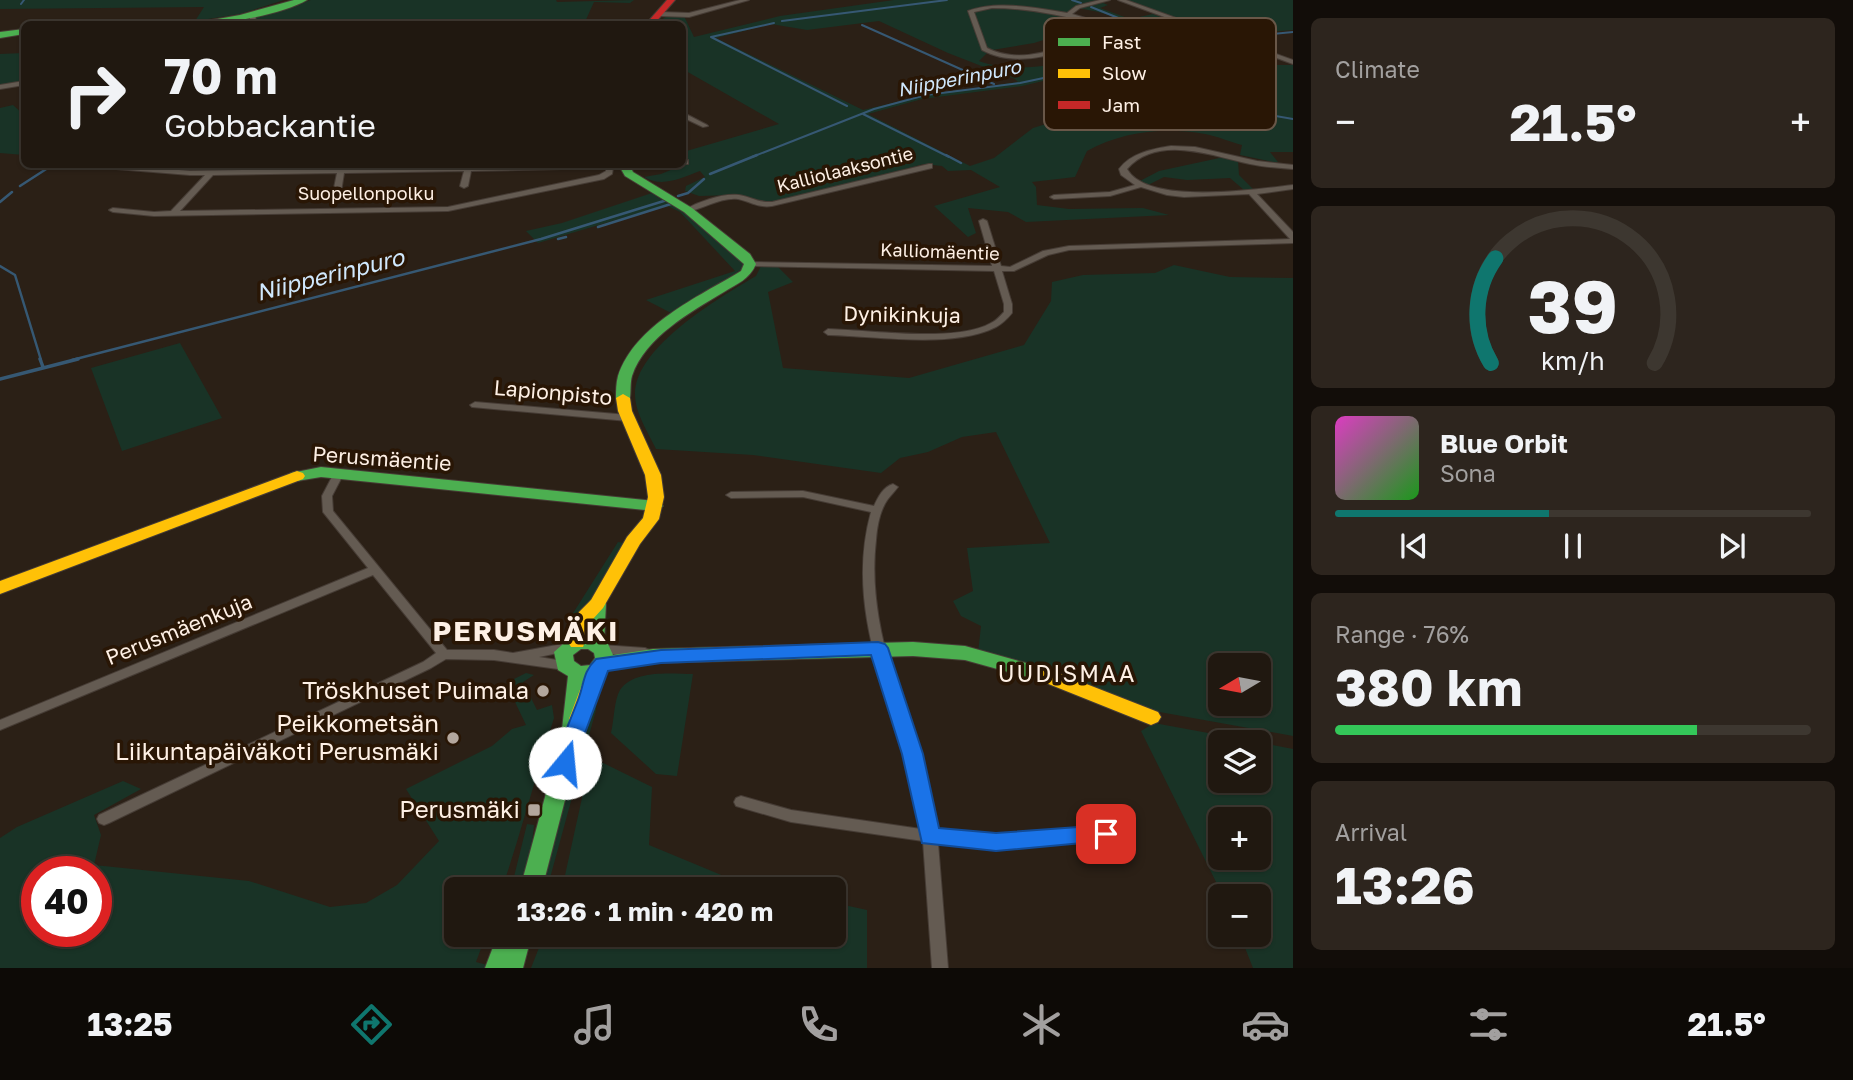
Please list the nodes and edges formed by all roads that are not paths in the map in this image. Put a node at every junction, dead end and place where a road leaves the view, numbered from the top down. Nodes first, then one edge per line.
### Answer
1 (303, 0) edge
2 (671, 0) edge
3 (746, 0) edge
4 (1107, 0) edge
5 (1121, 0) edge
6 (1068, 15) junction
7 (1083, 18) edge
8 (1171, 18) edge
9 (253, 19) edge
10 (655, 19) edge
11 (229, 21) edge
12 (21, 32) edge
13 (0, 35) edge
14 (1044, 51) edge
15 (21, 84) edge
16 (0, 87) edge
17 (686, 116) edge
18 (705, 126) dead end
19 (929, 166) dead end
20 (1293, 167) edge
21 (130, 168) edge
22 (544, 168) edge
23 (616, 168) edge
24 (622, 168) edge
25 (468, 170) junction
26 (341, 171) junction
27 (211, 173) junction
28 (1141, 185) junction
29 (464, 186) dead end
30 (1293, 187) edge
31 (1251, 192) junction
32 (1054, 197) dead end
33 (336, 198) dead end
34 (113, 210) dead end
35 (688, 210) junction
36 (174, 213) junction
37 (983, 221) dead end
38 (1293, 239) edge
39 (750, 264) junction
40 (998, 269) junction
41 (828, 332) dead end
42 (475, 405) dead end
43 (628, 418) junction
44 (339, 473) junction
45 (893, 487) dead end
46 (731, 495) dead end
47 (650, 505) junction
48 (877, 510) junction
49 (374, 570) junction
50 (0, 588) edge
51 (597, 604) junction
52 (573, 644) junction
53 (878, 648) junction
54 (444, 654) junction
55 (512, 657) junction
56 (599, 657) junction
57 (571, 669) junction
58 (1151, 717) dead end
59 (0, 725) edge
60 (571, 738) junction
61 (741, 802) dead end
62 (104, 819) dead end
63 (1120, 832) dead end
64 (930, 836) junction
65 (534, 877) edge
66 (505, 947) edge
67 (517, 947) edge
68 (497, 968) edge
69 (511, 968) edge
70 (940, 968) edge

1 - 9 street
2 - 10 street
3 - 10 street
4 - 6 street
5 - 8 street
6 - 7 street
6 - 14 street
9 - 11 street
12 - 13 street
15 - 16 street
17 - 18 street
19 - 35 street, Kalliolaaksontie
20 - 28 street
21 - 27 street
22 - 25 street
23 - 36 street, Suopellonpolku
24 - 35 street
25 - 26 street
25 - 29 street
26 - 27 street
26 - 33 street
27 - 36 street
28 - 31 street
28 - 32 street
30 - 31 street
31 - 38 street
34 - 36 street, Suopellonpolku
35 - 39 street
37 - 40 street
38 - 40 street, Kalliomäentie
39 - 40 street, Kalliomäentie
39 - 43 street
40 - 41 street, Dynikinkuja
42 - 43 street, Lapionpisto
43 - 47 street
44 - 47 street, Perusmäentie
44 - 49 street
44 - 50 street, Perusmäentie
45 - 48 street
46 - 48 street
47 - 51 street
48 - 53 street
49 - 54 street
49 - 59 street, Perusmäenkuja
51 - 52 street
51 - 56 street
52 - 55 street
52 - 56 street
52 - 57 street
53 - 56 street
53 - 58 street
53 - 64 street
54 - 55 street
54 - 62 street
55 - 57 street
56 - 57 street
56 - 60 street
57 - 60 street
60 - 65 street
61 - 64 street
63 - 64 street
64 - 70 street
66 - 68 street
67 - 69 street

